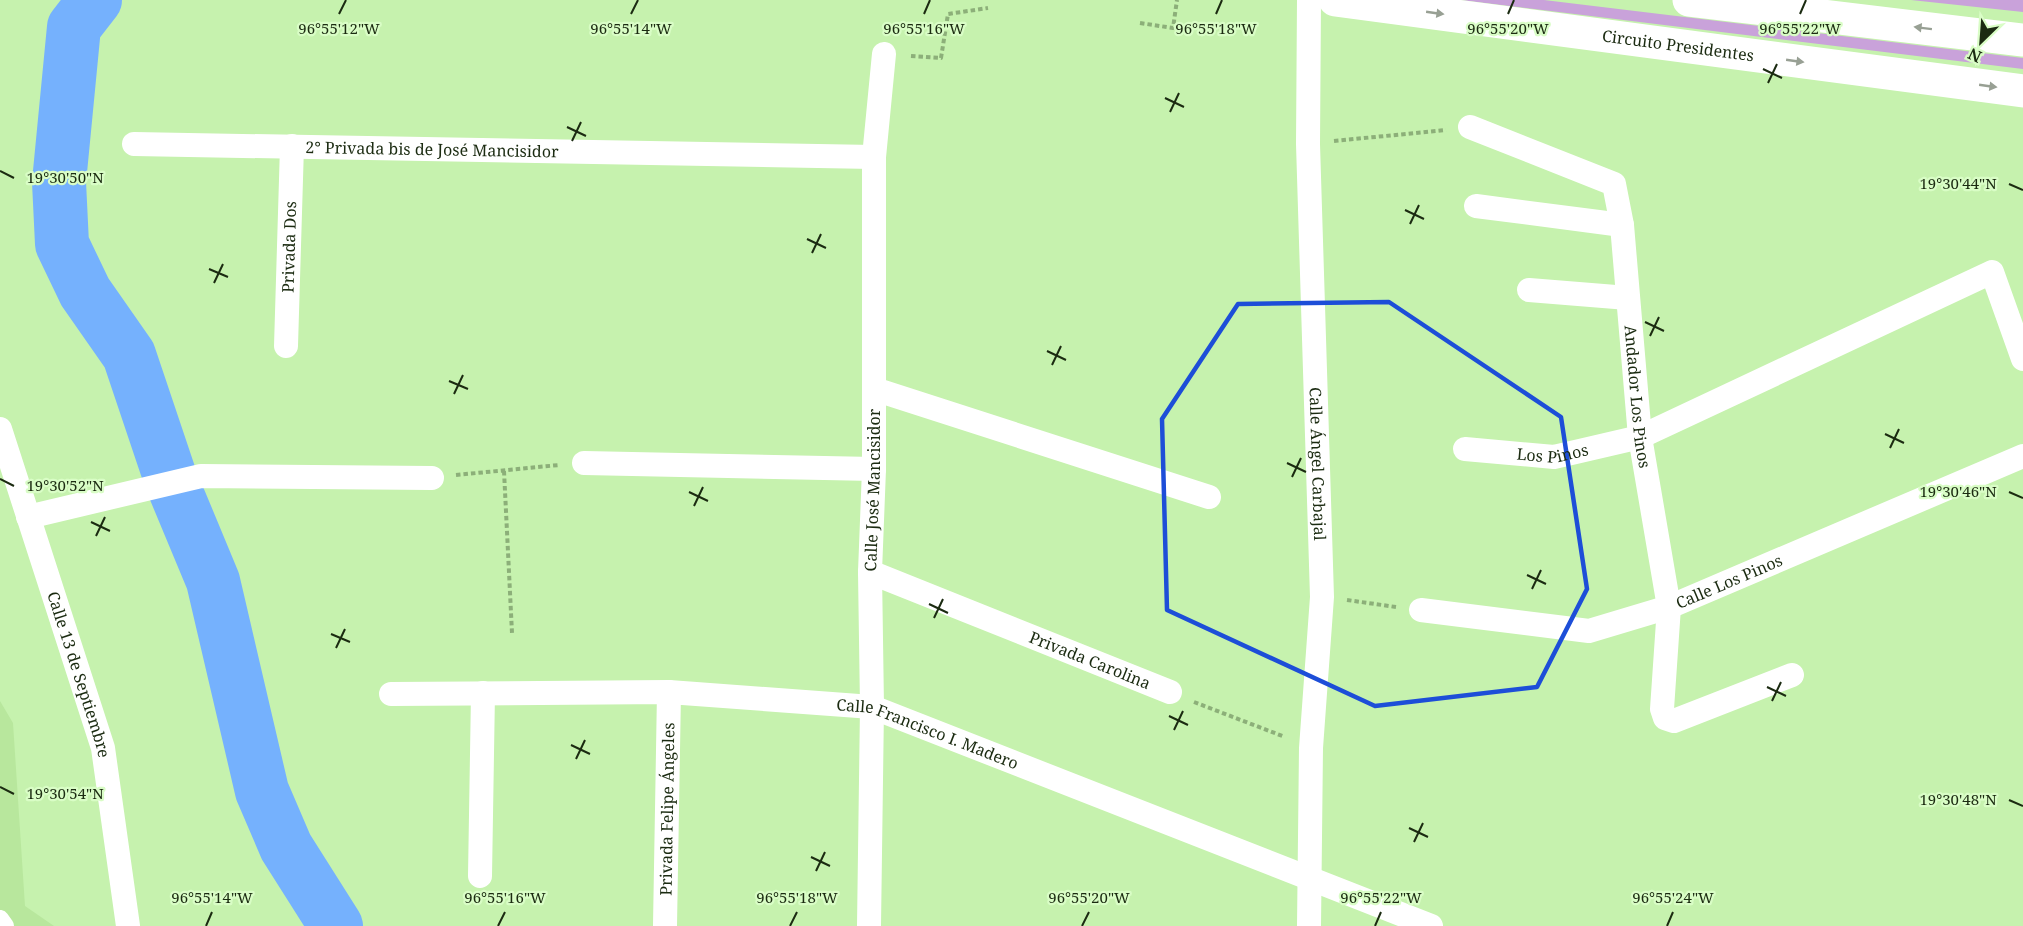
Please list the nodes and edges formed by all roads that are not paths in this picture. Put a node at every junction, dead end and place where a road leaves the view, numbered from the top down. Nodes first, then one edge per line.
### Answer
1 (1308, 0) edge
2 (1335, 0) edge
3 (1689, 0) edge
4 (2023, 40) edge
5 (884, 54) road end
6 (2023, 91) edge
7 (1470, 127) road end
8 (134, 144) dead end
9 (292, 146) junction
10 (874, 157) junction
11 (1476, 206) dead end
12 (1622, 225) junction
13 (1529, 290) dead end
14 (1628, 298) junction
15 (286, 346) dead end
16 (2023, 359) edge
17 (874, 389) junction
18 (0, 429) edge
19 (1640, 437) junction
20 (1465, 449) dead end
21 (2023, 456) edge
22 (584, 463) road end
23 (874, 469) junction
24 (432, 478) road end
25 (1209, 497) dead end
26 (28, 517) junction
27 (870, 572) junction
28 (1669, 607) junction
29 (1421, 610) road end
30 (1791, 675) dead end
31 (669, 692) junction
32 (1170, 692) road end
33 (483, 693) junction
34 (391, 694) dead end
35 (872, 707) junction
36 (480, 876) dead end
37 (1308, 876) junction
38 (0, 919) edge
39 (5, 926) edge
40 (128, 926) edge
41 (665, 926) edge
42 (869, 926) edge
43 (1309, 926) edge
44 (1431, 926) edge

1 - 37 street, Calle Ángel Carbajal
2 -> 6 main road, Circuito Presidentes
4 -> 3 main road
5 - 10 street, Calle José Mancisidor
7 - 12 street, Andador Los Pinos
8 - 9 street, 2° Privada bis de José Mancisidor
9 - 10 street, 2° Privada bis de José Mancisidor
9 - 15 street, Privada Dos
10 - 17 street, Calle José Mancisidor
11 - 12 street
12 - 14 street, Andador Los Pinos
13 - 14 street
14 - 19 street, Andador Los Pinos
16 - 19 street
17 - 23 street, Calle José Mancisidor
17 - 25 street
18 - 26 street, Calle 13 de Septiembre
19 - 20 street, Los Pinos
19 - 28 street, Andador Los Pinos
21 - 28 street, Calle Los Pinos
22 - 23 street
23 - 27 street, Calle José Mancisidor
24 - 26 street
26 - 40 street, Calle 13 de Septiembre
27 - 32 street, Privada Carolina
27 - 35 street, Calle José Mancisidor
28 - 29 street, Calle Los Pinos
28 - 30 street, Andador Los Pinos
31 - 33 street, Calle Francisco I. Madero
31 - 35 street, Calle Francisco I. Madero
31 - 41 street, Privada Felipe Ángeles
33 - 34 street, Calle Francisco I. Madero
33 - 36 street
35 - 37 street, Calle Francisco I. Madero
35 - 42 street, Calle José Mancisidor
37 - 43 street, Calle Ángel Carbajal
37 - 44 street, Calle Francisco I. Madero
38 - 39 street

